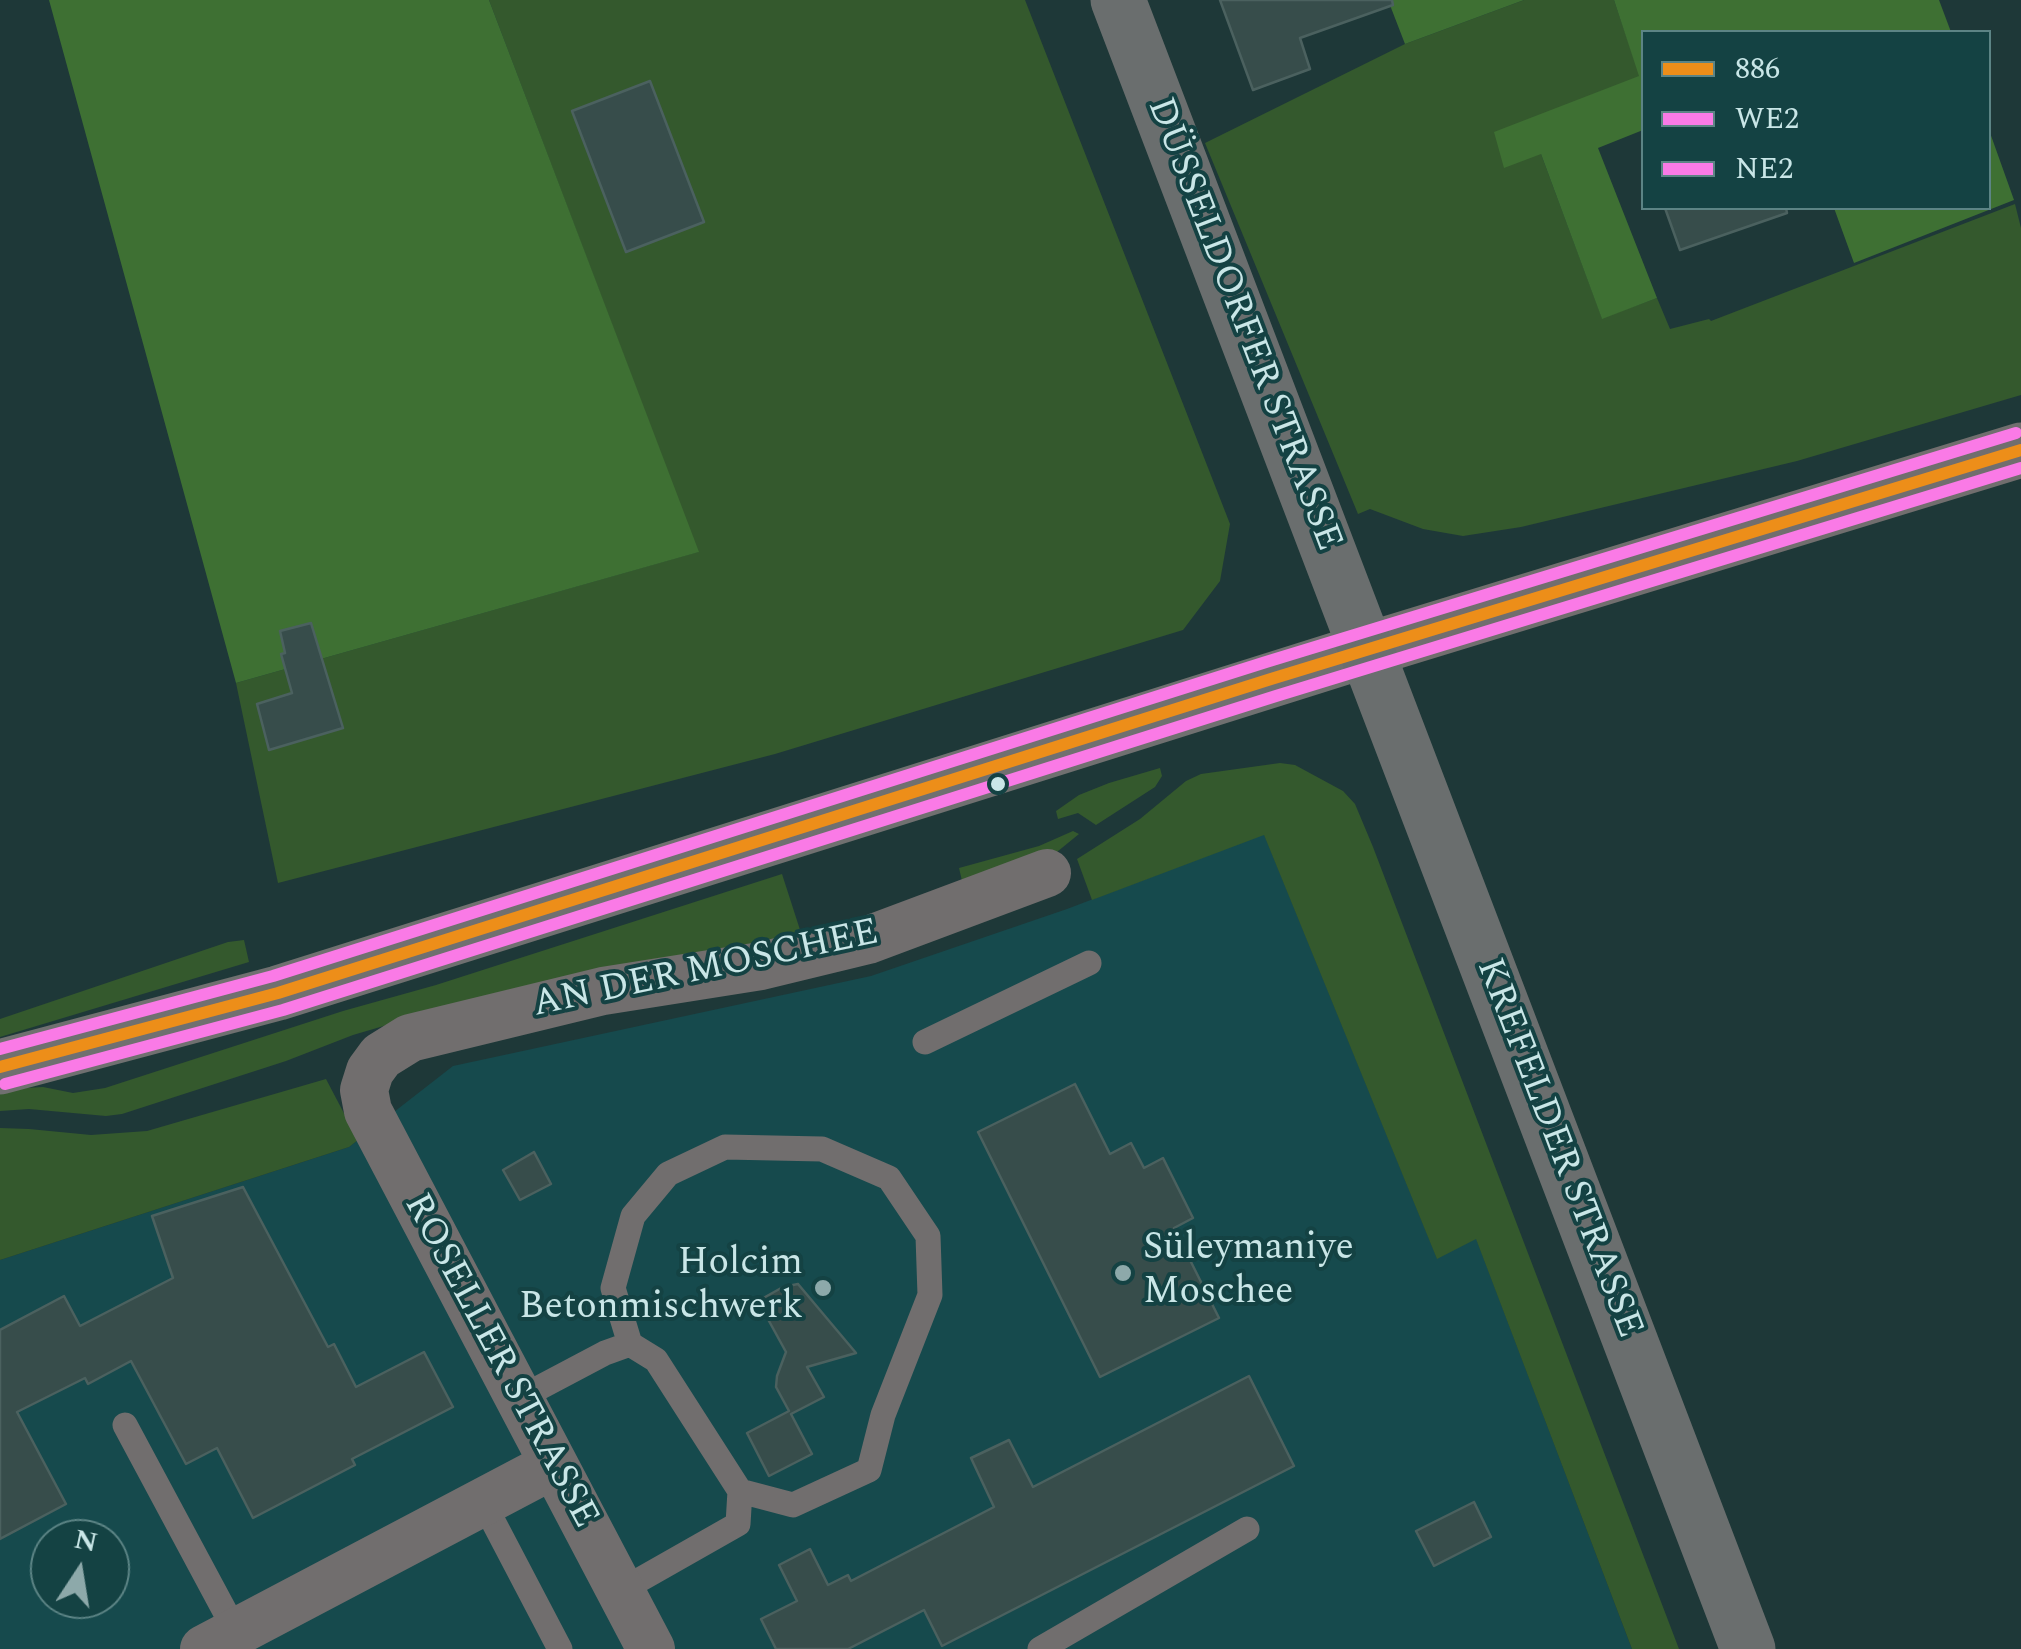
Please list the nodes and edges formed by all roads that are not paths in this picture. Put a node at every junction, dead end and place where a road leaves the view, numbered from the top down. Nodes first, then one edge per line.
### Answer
1 (1118, 0) edge
2 (2021, 450) edge
3 (1367, 650) junction
4 (1048, 873) dead end
5 (1089, 962) dead end
6 (925, 1042) dead end
7 (0, 1067) edge
8 (370, 1071) joint
9 (630, 1344) junction
10 (518, 1400) junction
11 (125, 1426) dead end
12 (553, 1465) junction
13 (740, 1491) junction
14 (483, 1502) junction
15 (1247, 1530) dead end
16 (620, 1590) junction
17 (220, 1641) edge
18 (560, 1649) edge
19 (651, 1649) edge
20 (1040, 1649) edge
21 (1748, 1649) edge

1 - 3 main road, DÜSSELDORFER STRASSE
2 - 3 street
3 - 7 main road
3 - 21 main road, KREFELDER STRASSE
4 - 8 street, AN DER MOSCHEE
5 - 6 lane
8 - 10 street, ROSELLER STRASSE
9 - 10 lane
9 - 13 lane
9 - 13 lane
10 - 12 street, ROSELLER STRASSE
11 - 17 lane
12 - 14 street
12 - 16 street, ROSELLER STRASSE
13 - 16 lane
14 - 17 street
14 - 18 lane
15 - 20 lane
16 - 19 street, ROSELLER STRASSE

